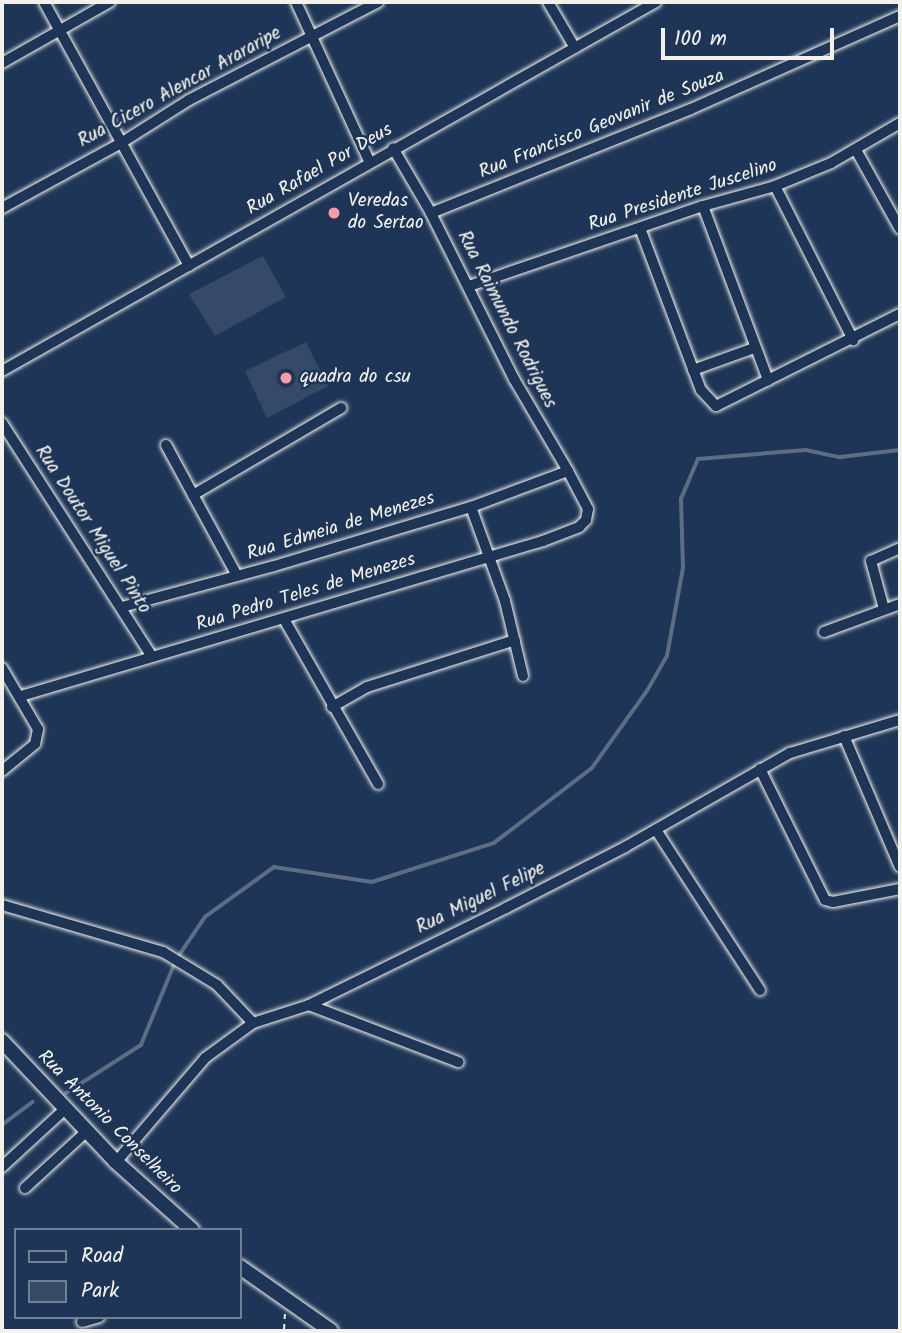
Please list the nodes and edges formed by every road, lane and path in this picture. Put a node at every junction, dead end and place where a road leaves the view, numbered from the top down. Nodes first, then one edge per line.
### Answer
1 (44, 2) edge
2 (110, 2) edge
3 (296, 2) edge
4 (377, 2) edge
5 (548, 2) edge
6 (656, 2) edge
7 (900, 16) edge
8 (59, 31) junction
9 (311, 35) junction
10 (575, 48) junction
11 (2, 63) edge
12 (900, 123) edge
13 (121, 143) junction
14 (393, 148) junction
15 (856, 150) junction
16 (370, 163) junction
17 (775, 186) junction
18 (703, 206) junction
19 (2, 208) edge
20 (431, 214) junction
21 (640, 228) junction
22 (900, 229) edge
23 (189, 266) junction
24 (469, 286) junction
25 (900, 314) edge
26 (853, 340) junction
27 (754, 348) junction
28 (692, 369) junction
29 (2, 371) edge
30 (768, 380) junction
31 (341, 408) dead end
32 (2, 423) edge
33 (166, 445) dead end
34 (568, 471) junction
35 (193, 495) junction
36 (471, 507) junction
37 (588, 509) joint
38 (900, 548) edge
39 (489, 556) junction
40 (237, 576) junction
41 (900, 604) edge
42 (122, 607) junction
43 (884, 610) junction
44 (284, 619) junction
45 (824, 632) dead end
46 (515, 640) junction
47 (152, 655) junction
48 (2, 668) edge
49 (523, 676) dead end
50 (21, 696) junction
51 (332, 706) junction
52 (900, 720) edge
53 (844, 736) junction
54 (760, 769) junction
55 (2, 771) edge
56 (378, 784) dead end
57 (656, 830) junction
58 (900, 867) edge
59 (900, 889) edge
60 (2, 905) edge
61 (760, 990) dead end
62 (309, 1005) junction
63 (253, 1023) junction
64 (2, 1041) edge
65 (458, 1062) dead end
66 (65, 1109) junction
67 (87, 1131) junction
68 (116, 1162) junction
69 (2, 1167) edge
70 (25, 1188) dead end
71 (190, 1228) edge
72 (242, 1268) edge
73 (92, 1319) edge
74 (82, 1322) dead end
75 (331, 1331) edge

1 - 8 street
2 - 8 street
3 - 9 street
4 - 9 street, Rua Cicero Alencar Arararipe
5 - 10 street
6 - 10 street, Rua Rafael Por Deus
7 - 20 street, Rua Francisco Geovanir de Souza
8 - 11 street
8 - 13 street
9 - 13 street, Rua Cicero Alencar Arararipe
9 - 16 street
10 - 14 street, Rua Rafael Por Deus
12 - 15 street, Rua Presidente Juscelino
13 - 19 street, Rua Cicero Alencar Arararipe
13 - 23 street
14 - 16 street, Rua Rafael Por Deus
14 - 20 street, Rua Raimundo Rodrigues
15 - 17 street, Rua Presidente Juscelino
15 - 22 street
16 - 23 street, Rua Rafael Por Deus
17 - 18 street, Rua Presidente Juscelino
17 - 26 street
18 - 21 street, Rua Presidente Juscelino
18 - 27 street
20 - 24 street, Rua Raimundo Rodrigues
21 - 24 street, Rua Presidente Juscelino
21 - 28 street
23 - 29 street, Rua Rafael Por Deus
24 - 34 street, Rua Raimundo Rodrigues
25 - 26 street
26 - 30 street
27 - 28 street
27 - 30 street
28 - 30 street
31 - 35 street
32 - 42 street, Rua Doutor Miguel Pinto
33 - 35 street
34 - 36 street, Rua Edmeia de Menezes
34 - 37 street, Rua Raimundo Rodrigues
35 - 40 street
36 - 39 street
36 - 40 street, Rua Edmeia de Menezes
37 - 39 street, Rua Pedro Teles de Menezes
38 - 43 street
39 - 44 street, Rua Pedro Teles de Menezes
39 - 46 street
40 - 42 street, Rua Edmeia de Menezes
41 - 43 street
42 - 47 street, Rua Doutor Miguel Pinto
43 - 45 street
44 - 47 street, Rua Pedro Teles de Menezes
44 - 51 street
46 - 49 street
46 - 51 street
47 - 50 street, Rua Pedro Teles de Menezes
48 - 50 street
50 - 55 street
51 - 56 street
52 - 53 street, Rua Miguel Felipe
53 - 54 street, Rua Miguel Felipe
53 - 58 street
54 - 57 street, Rua Miguel Felipe
54 - 59 street
57 - 61 street
57 - 62 street, Rua Miguel Felipe
60 - 63 street
62 - 63 street, Rua Miguel Felipe
62 - 65 street
63 - 68 street, Rua Miguel Felipe
64 - 66 street, Rua Antonio Conselheiro
66 - 67 street, Rua Antonio Conselheiro
66 - 69 street
67 - 68 street, Rua Antonio Conselheiro
67 - 70 street
68 - 71 street, Rua Antonio Conselheiro
72 - 75 street
73 - 74 street

